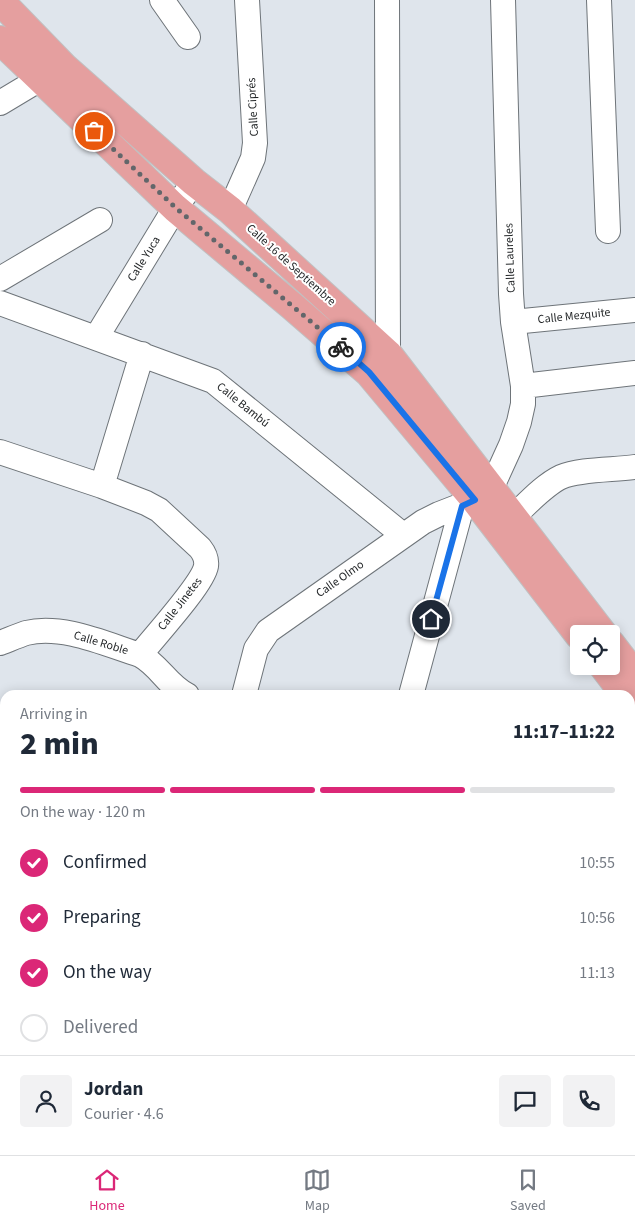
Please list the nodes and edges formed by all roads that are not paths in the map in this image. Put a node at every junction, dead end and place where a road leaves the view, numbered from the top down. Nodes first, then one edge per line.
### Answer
1 (162, 0) edge
2 (246, 0) edge
3 (387, 0) edge
4 (503, 0) edge
5 (599, 0) edge
6 (0, 1) edge
7 (188, 37) dead end
8 (0, 40) edge
9 (40, 79) junction
10 (0, 103) edge
11 (194, 182) junction
12 (176, 208) junction
13 (230, 210) junction
14 (100, 220) dead end
15 (608, 231) dead end
16 (0, 279) edge
17 (0, 303) edge
18 (635, 310) edge
19 (513, 322) junction
20 (96, 338) junction
21 (142, 354) junction
22 (388, 354) junction
23 (635, 373) edge
24 (523, 386) junction
25 (0, 452) edge
26 (635, 468) edge
27 (102, 486) junction
28 (476, 498) junction
29 (513, 517) junction
30 (403, 535) junction
31 (571, 625) edge
32 (597, 625) edge
33 (0, 643) edge
34 (140, 655) junction
35 (620, 655) edge
36 (635, 674) edge
37 (610, 675) edge
38 (179, 690) edge
39 (245, 690) edge
40 (412, 690) edge
41 (621, 690) edge

1 - 7 street
2 - 13 street, Calle Ciprés
3 - 22 street
4 - 19 street, Calle Laureles
5 - 15 street
6 - 11 main road, Calle 16 de Septiembre
8 - 9 main road, Calle 16 de Septiembre
9 - 10 street
9 - 12 main road, Calle 16 de Septiembre
11 - 12 street, Calle Yuca
11 - 13 main road, Calle 16 de Septiembre
12 - 20 street, Calle Yuca
12 - 28 main road, Calle 16 de Septiembre
13 - 22 main road, Calle 16 de Septiembre
14 - 16 street
17 - 20 street, Calle Bambú
18 - 19 street, Calle Mezquite
19 - 24 street, Calle Laureles
20 - 21 street, Calle Bambú
21 - 27 street
21 - 30 street, Calle Bambú
22 - 28 main road, Calle 16 de Septiembre
23 - 24 street
24 - 28 street, Calle Laureles
25 - 27 street, Calle Jinetes
26 - 29 street
27 - 34 street, Calle Jinetes
28 - 29 main road, Calle 16 de Septiembre
28 - 30 street, Calle Olmo
28 - 31 main road, Calle 16 de Septiembre
28 - 40 street, Calle Laureles
29 - 32 main road, Calle 16 de Septiembre
30 - 39 street, Calle Olmo
33 - 34 street, Calle Roble
34 - 38 street, Calle Roble
35 - 36 main road
37 - 41 main road

